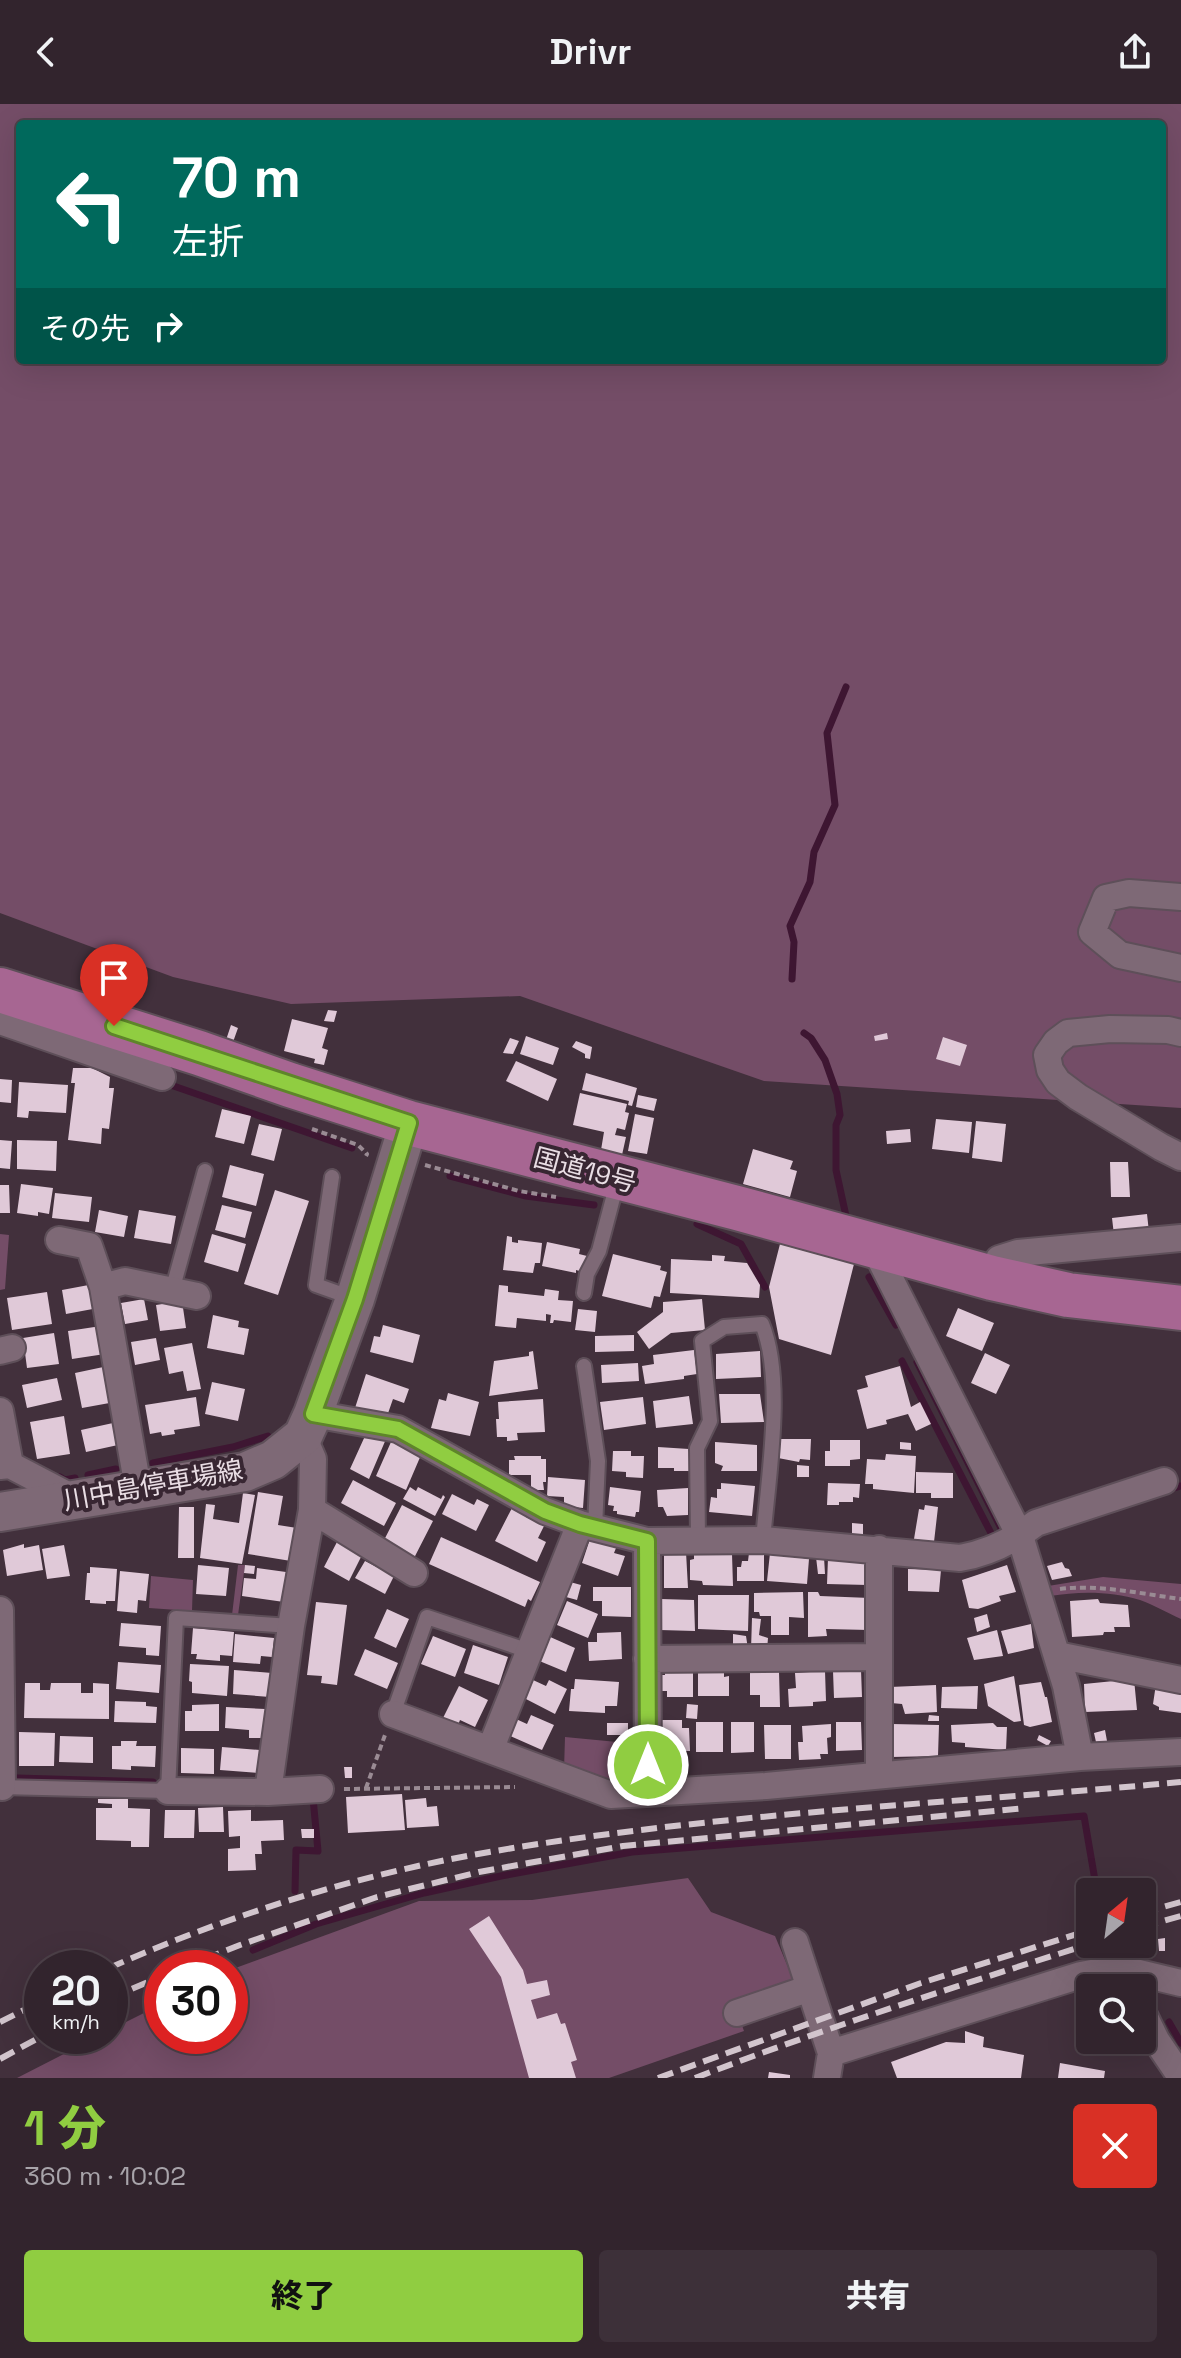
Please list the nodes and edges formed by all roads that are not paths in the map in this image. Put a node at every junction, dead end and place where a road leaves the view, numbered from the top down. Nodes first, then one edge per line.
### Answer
1 (1181, 897) edge
2 (1181, 968) edge
3 (0, 990) edge
4 (0, 1021) edge
5 (1181, 1033) edge
6 (162, 1077) dead end
7 (409, 1123) junction
8 (1181, 1157) edge
9 (205, 1171) dead end
10 (332, 1177) dead end
11 (618, 1179) junction
12 (1181, 1238) edge
13 (59, 1240) dead end
14 (874, 1247) junction
15 (992, 1278) junction
16 (103, 1287) junction
17 (185, 1293) joint
18 (584, 1293) dead end
19 (355, 1299) junction
20 (1181, 1308) edge
21 (584, 1366) dead end
22 (0, 1411) edge
23 (308, 1425) junction
24 (5, 1465) edge
25 (1164, 1481) dead end
26 (138, 1488) junction
27 (75, 1499) junction
28 (312, 1510) junction
29 (0, 1512) edge
30 (588, 1526) junction
31 (698, 1540) junction
32 (763, 1540) junction
33 (1012, 1540) junction
34 (647, 1541) junction
35 (879, 1549) junction
36 (414, 1573) dead end
37 (0, 1610) edge
38 (291, 1626) junction
39 (529, 1651) junction
40 (1057, 1655) junction
41 (879, 1657) junction
42 (647, 1659) junction
43 (1181, 1680) edge
44 (390, 1720) joint
45 (490, 1750) junction
46 (1181, 1752) edge
47 (1080, 1757) junction
48 (879, 1774) junction
49 (1, 1787) edge
50 (320, 1789) road end
51 (168, 1791) junction
52 (648, 1791) junction
53 (268, 1792) junction
54 (795, 1942) dead end
55 (1076, 1977) edge
56 (1156, 1981) edge
57 (1181, 1983) edge
58 (810, 1988) junction
59 (737, 2013) dead end
60 (1156, 2040) edge
61 (829, 2065) edge
62 (1181, 2077) edge

1 - 2 street
3 - 7 highway, 国道19号
4 - 6 street
5 - 8 street
7 - 11 highway, 国道19号
7 - 19 main road
9 - 17 lane
10 - 19 lane
11 - 14 highway, 国道19号
11 - 18 lane
12 - 15 street
13 - 16 street
14 - 15 highway, 国道19号
14 - 33 street
15 - 20 highway, 国道19号
16 - 17 street
16 - 26 street
19 - 23 main road
21 - 30 lane
22 - 24 street
23 - 26 main road, 川中島停車場線
23 - 28 street
23 - 30 street
24 - 27 street
25 - 33 street
26 - 27 main road, 川中島停車場線
27 - 29 main road, 川中島停車場線
28 - 36 street
28 - 38 street
30 - 34 street
30 - 39 street
31 - 32 street
31 - 32 lane
31 - 34 street
32 - 35 street
33 - 35 street
33 - 40 street
34 - 42 street
35 - 41 street
37 - 49 street
38 - 51 lane
38 - 53 street
39 - 44 lane
39 - 45 street
40 - 43 street
40 - 47 street
41 - 42 street
41 - 48 street
42 - 52 street
44 - 45 street
45 - 52 street
46 - 47 street
47 - 48 street
48 - 52 street
49 - 51 lane
50 - 53 street
51 - 53 street
54 - 58 street
55 - 61 street
56 - 57 street
58 - 59 street
58 - 61 street
60 - 62 street

